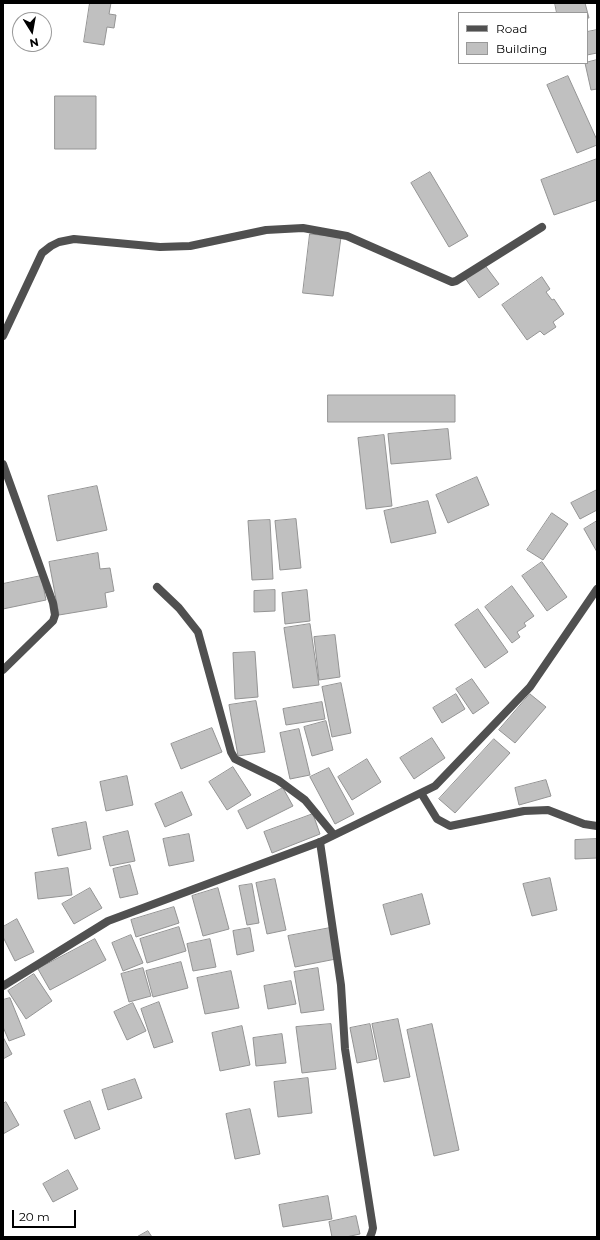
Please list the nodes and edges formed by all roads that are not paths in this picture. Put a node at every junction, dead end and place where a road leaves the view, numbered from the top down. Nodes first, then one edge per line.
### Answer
1 (542, 227) dead end
2 (3, 336) edge
3 (3, 464) edge
4 (157, 587) dead end
5 (597, 589) edge
6 (3, 670) edge
7 (421, 793) junction
8 (597, 826) edge
9 (334, 835) junction
10 (320, 842) junction
11 (3, 986) edge
12 (370, 1237) edge

1 - 2 street
3 - 6 street
4 - 9 street
5 - 7 street
7 - 8 street
7 - 9 street
9 - 10 street
10 - 11 street
10 - 12 street

